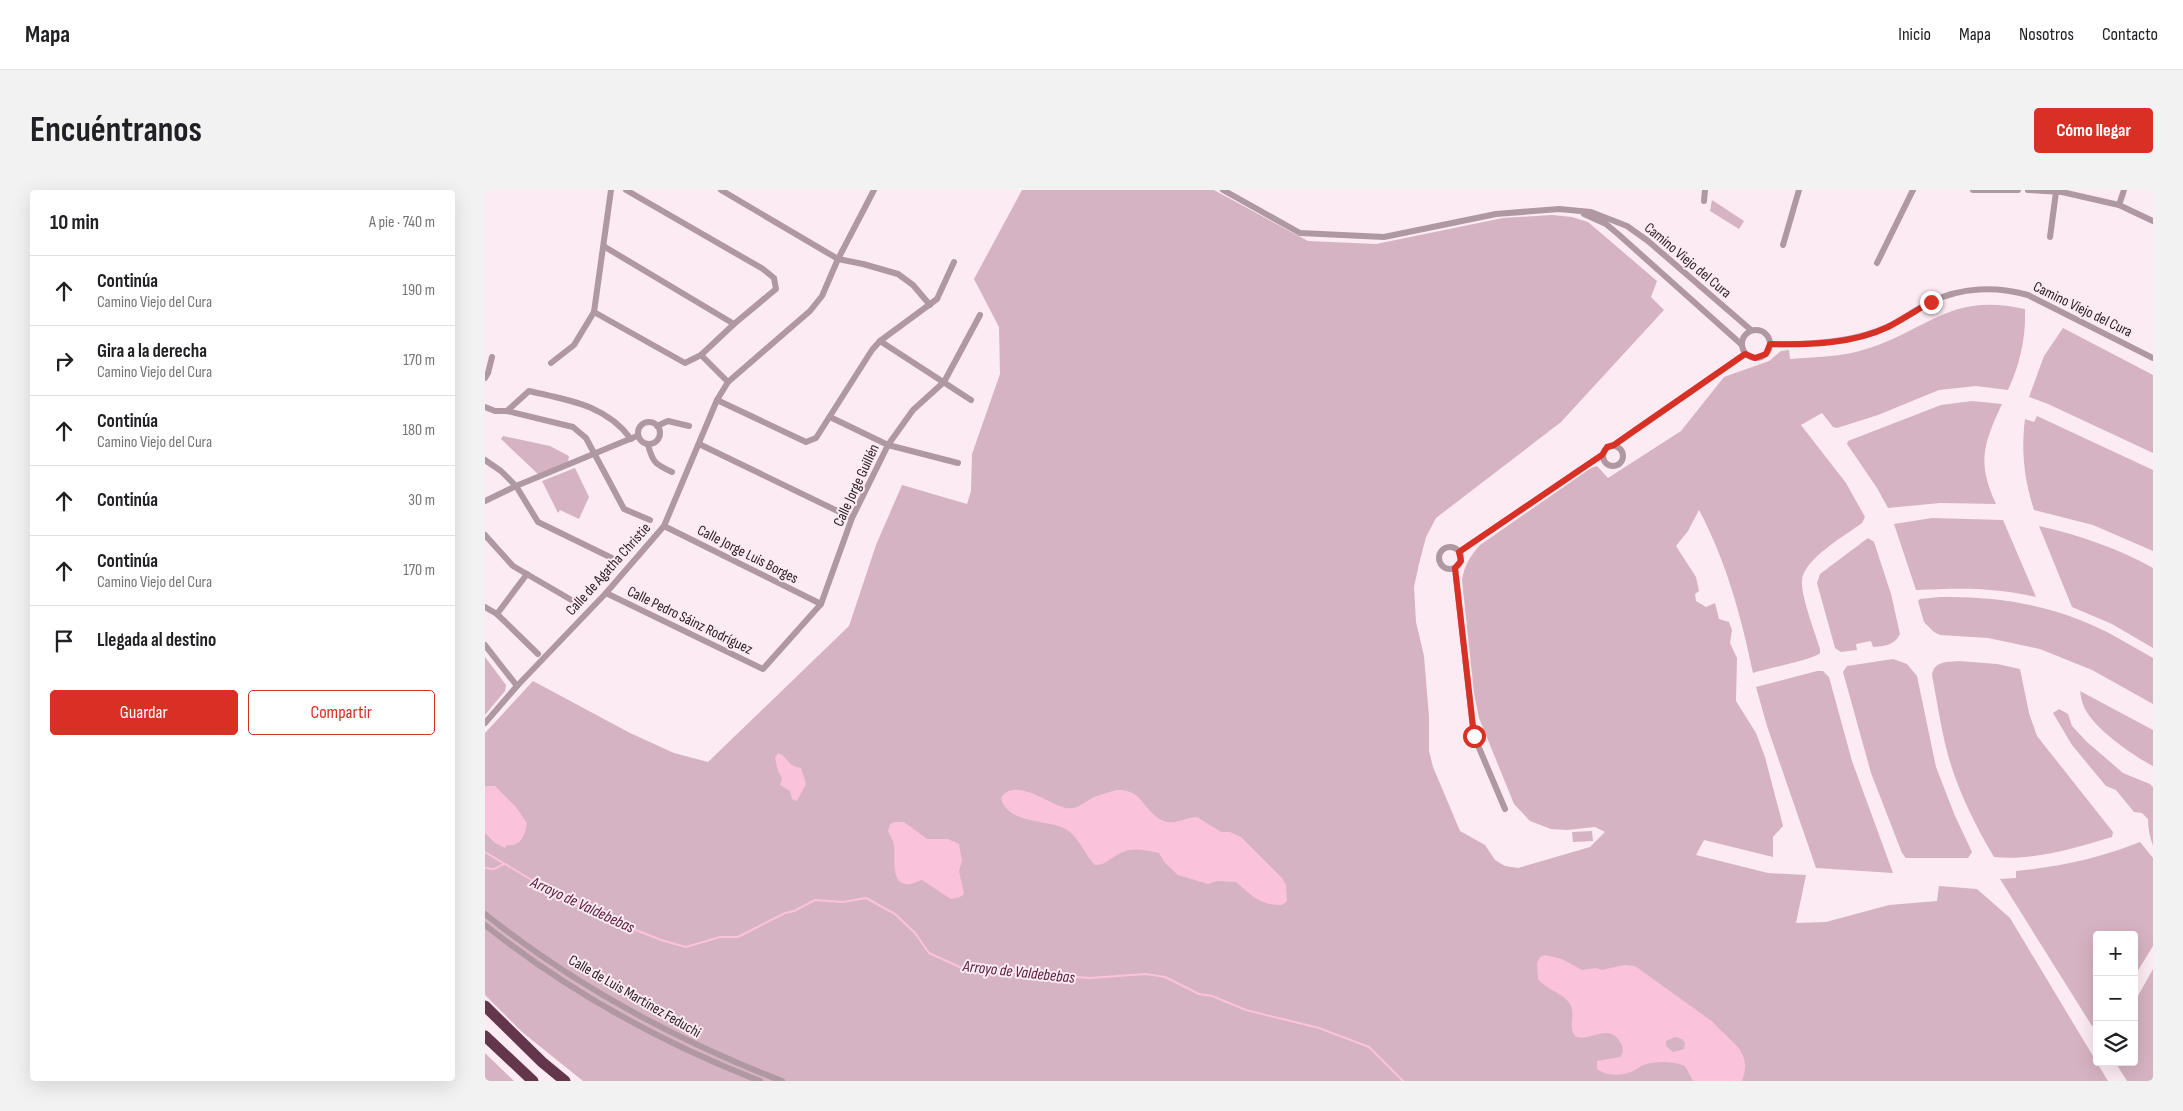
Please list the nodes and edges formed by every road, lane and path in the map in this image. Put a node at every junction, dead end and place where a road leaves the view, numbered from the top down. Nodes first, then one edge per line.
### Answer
1 (611, 190) edge
2 (626, 190) edge
3 (721, 190) edge
4 (874, 190) edge
5 (1223, 190) edge
6 (1705, 190) edge
7 (1799, 190) edge
8 (1913, 190) edge
9 (1973, 190) edge
10 (2017, 190) edge
11 (2028, 190) edge
12 (2125, 190) edge
13 (2057, 192) junction
14 (1704, 201) dead end
15 (2119, 205) junction
16 (1574, 211) junction
17 (2153, 221) edge
18 (2050, 237) dead end
19 (1783, 245) dead end
20 (605, 247) junction
21 (838, 259) junction
22 (954, 262) dead end
23 (1877, 263) dead end
24 (930, 306) junction
25 (594, 312) junction
26 (980, 315) dead end
27 (735, 324) junction
28 (1751, 330) junction
29 (880, 341) junction
30 (1741, 344) junction
31 (1770, 344) junction
32 (1745, 354) junction
33 (701, 355) junction
34 (492, 356) dead end
35 (2153, 358) edge
36 (551, 363) dead end
37 (485, 378) edge
38 (728, 382) junction
39 (944, 382) junction
40 (717, 400) junction
41 (971, 400) dead end
42 (485, 406) edge
43 (507, 411) junction
44 (830, 417) junction
45 (657, 426) junction
46 (689, 426) dead end
47 (1631, 433) junction
48 (634, 438) junction
49 (699, 444) junction
50 (649, 445) junction
51 (889, 445) junction
52 (1614, 445) junction
53 (596, 454) junction
54 (1602, 455) junction
55 (1623, 455) junction
56 (485, 460) edge
57 (1604, 462) junction
58 (957, 463) dead end
59 (1587, 465) junction
60 (672, 472) dead end
61 (516, 486) junction
62 (485, 501) edge
63 (852, 518) junction
64 (650, 520) dead end
65 (664, 526) junction
66 (485, 535) edge
67 (1459, 552) junction
68 (618, 560) dead end
69 (1455, 568) junction
70 (527, 574) junction
71 (606, 593) junction
72 (821, 604) junction
73 (580, 605) dead end
74 (485, 606) edge
75 (497, 614) junction
76 (485, 645) edge
77 (538, 654) dead end
78 (763, 669) joint
79 (517, 686) junction
80 (485, 723) edge
81 (1505, 809) dead end
82 (485, 914) edge
83 (485, 925) edge
84 (485, 1006) edge
85 (485, 1036) edge
86 (533, 1081) edge
87 (565, 1081) edge
88 (760, 1081) edge
89 (782, 1081) edge

1 - 20 street
2 - 27 street
3 - 21 street
4 - 21 street, Calle de Agatha Christie
5 - 16 street, Camino Viejo del Cura
6 - 14 street
7 - 19 street
8 - 23 street
9 - 10 street
11 - 13 street
12 - 15 street
13 - 15 street
13 - 18 street
15 - 17 street
16 - 28 street, Camino Viejo del Cura
16 - 30 street, Camino Viejo del Cura
20 - 25 street
20 - 27 street
21 - 24 street
21 - 38 street, Calle de Agatha Christie
22 - 24 street
24 - 29 street
25 - 33 street
25 - 36 street
26 - 39 street, Calle Jorge Guillén
27 - 33 street
28 - 30 street
28 - 31 street
29 - 39 street
29 - 44 street
30 - 32 street
31 - 32 street
31 - 35 street, Camino Viejo del Cura
32 - 47 street
33 - 38 street
34 - 37 street
38 - 40 street, Calle de Agatha Christie
39 - 41 street
39 - 51 street, Calle Jorge Guillén
40 - 44 street
40 - 49 street, Calle de Agatha Christie
42 - 43 street
43 - 48 street
43 - 53 street
44 - 51 street
45 - 46 street
45 - 48 street
45 - 50 street
47 - 52 street
47 - 55 street
48 - 50 street
48 - 53 street
49 - 63 street
49 - 65 street, Calle de Agatha Christie
50 - 60 street
51 - 58 street
51 - 63 street, Calle Jorge Guillén
52 - 54 street
52 - 55 street
53 - 61 street
53 - 64 street
54 - 57 street
54 - 59 street
55 - 57 street
56 - 61 street
57 - 59 street
59 - 67 street
61 - 62 street
61 - 68 street
63 - 72 street, Calle Jorge Guillén
65 - 71 street, Calle de Agatha Christie
65 - 72 street, Calle Jorge Luis Borges
66 - 70 street
67 - 69 street
67 - 69 street
69 - 81 street
70 - 73 street
70 - 75 street
71 - 78 street, Calle Pedro Sáinz Rodríguez
71 - 79 street, Calle de Agatha Christie
72 - 78 street, Calle Jorge Guillén
74 - 75 street
75 - 77 street
76 - 79 street
79 - 80 street, Calle de Agatha Christie
82 - 89 street, Calle de Luis Martínez Feduchi
83 - 88 street, Calle de Luis Martínez Feduchi
84 - 87 highway
85 - 86 highway

